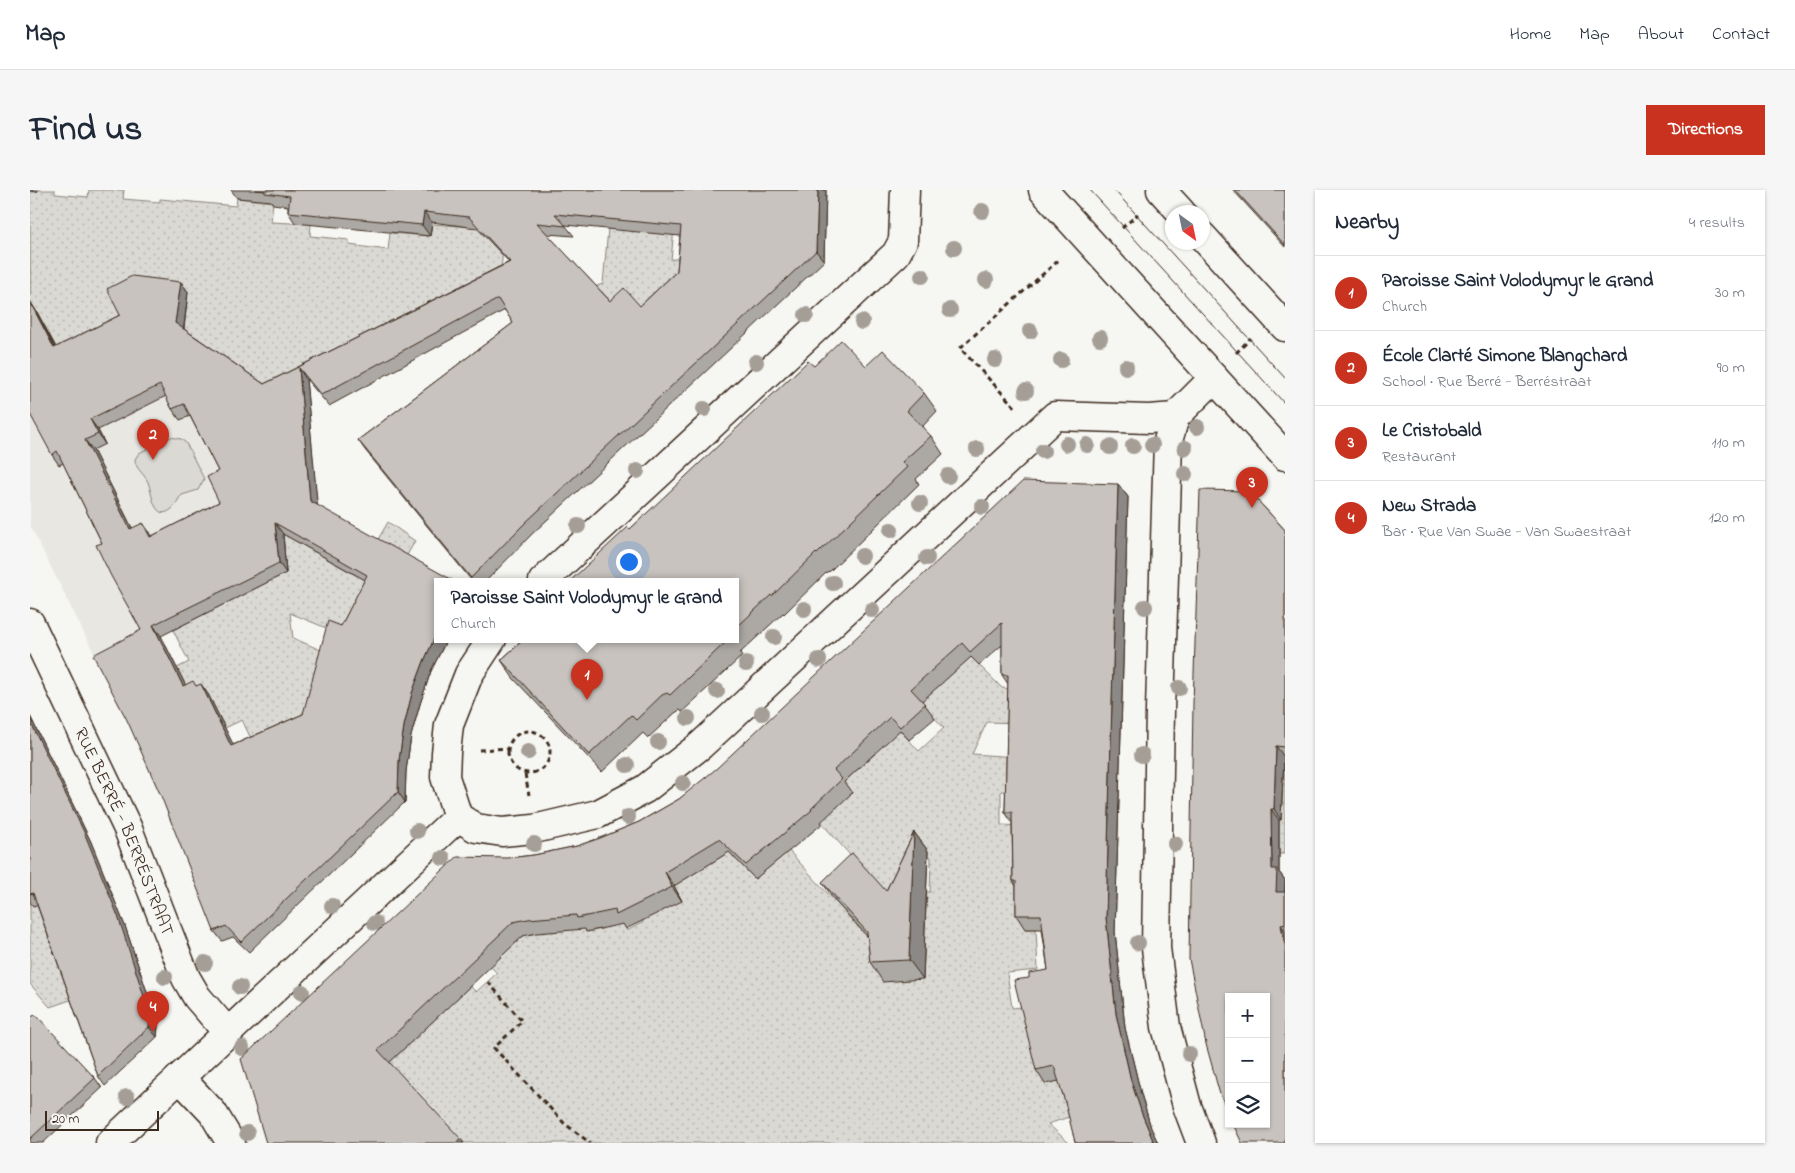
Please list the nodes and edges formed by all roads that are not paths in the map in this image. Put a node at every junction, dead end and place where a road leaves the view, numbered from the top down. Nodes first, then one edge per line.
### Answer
1 (905, 190) edge
2 (1043, 190) edge
3 (1152, 200) edge
4 (1165, 205) edge
5 (1210, 245) edge
6 (1279, 320) edge
7 (1214, 378) junction
8 (1175, 417) junction
9 (1285, 456) edge
10 (546, 578) edge
11 (30, 623) edge
12 (489, 643) edge
13 (458, 816) junction
14 (228, 1033) junction
15 (180, 1078) junction
16 (110, 1143) edge
17 (231, 1143) edge
18 (1201, 1143) edge

1 - 10 street
2 - 7 street
3 - 4 street
5 - 6 street
7 - 8 street
7 - 9 street
8 - 13 street
8 - 18 street
11 - 14 street, RUE BERRÉ - BERRÉSTRAAT
12 - 13 street
13 - 14 street
14 - 15 street
15 - 16 street
15 - 17 street

